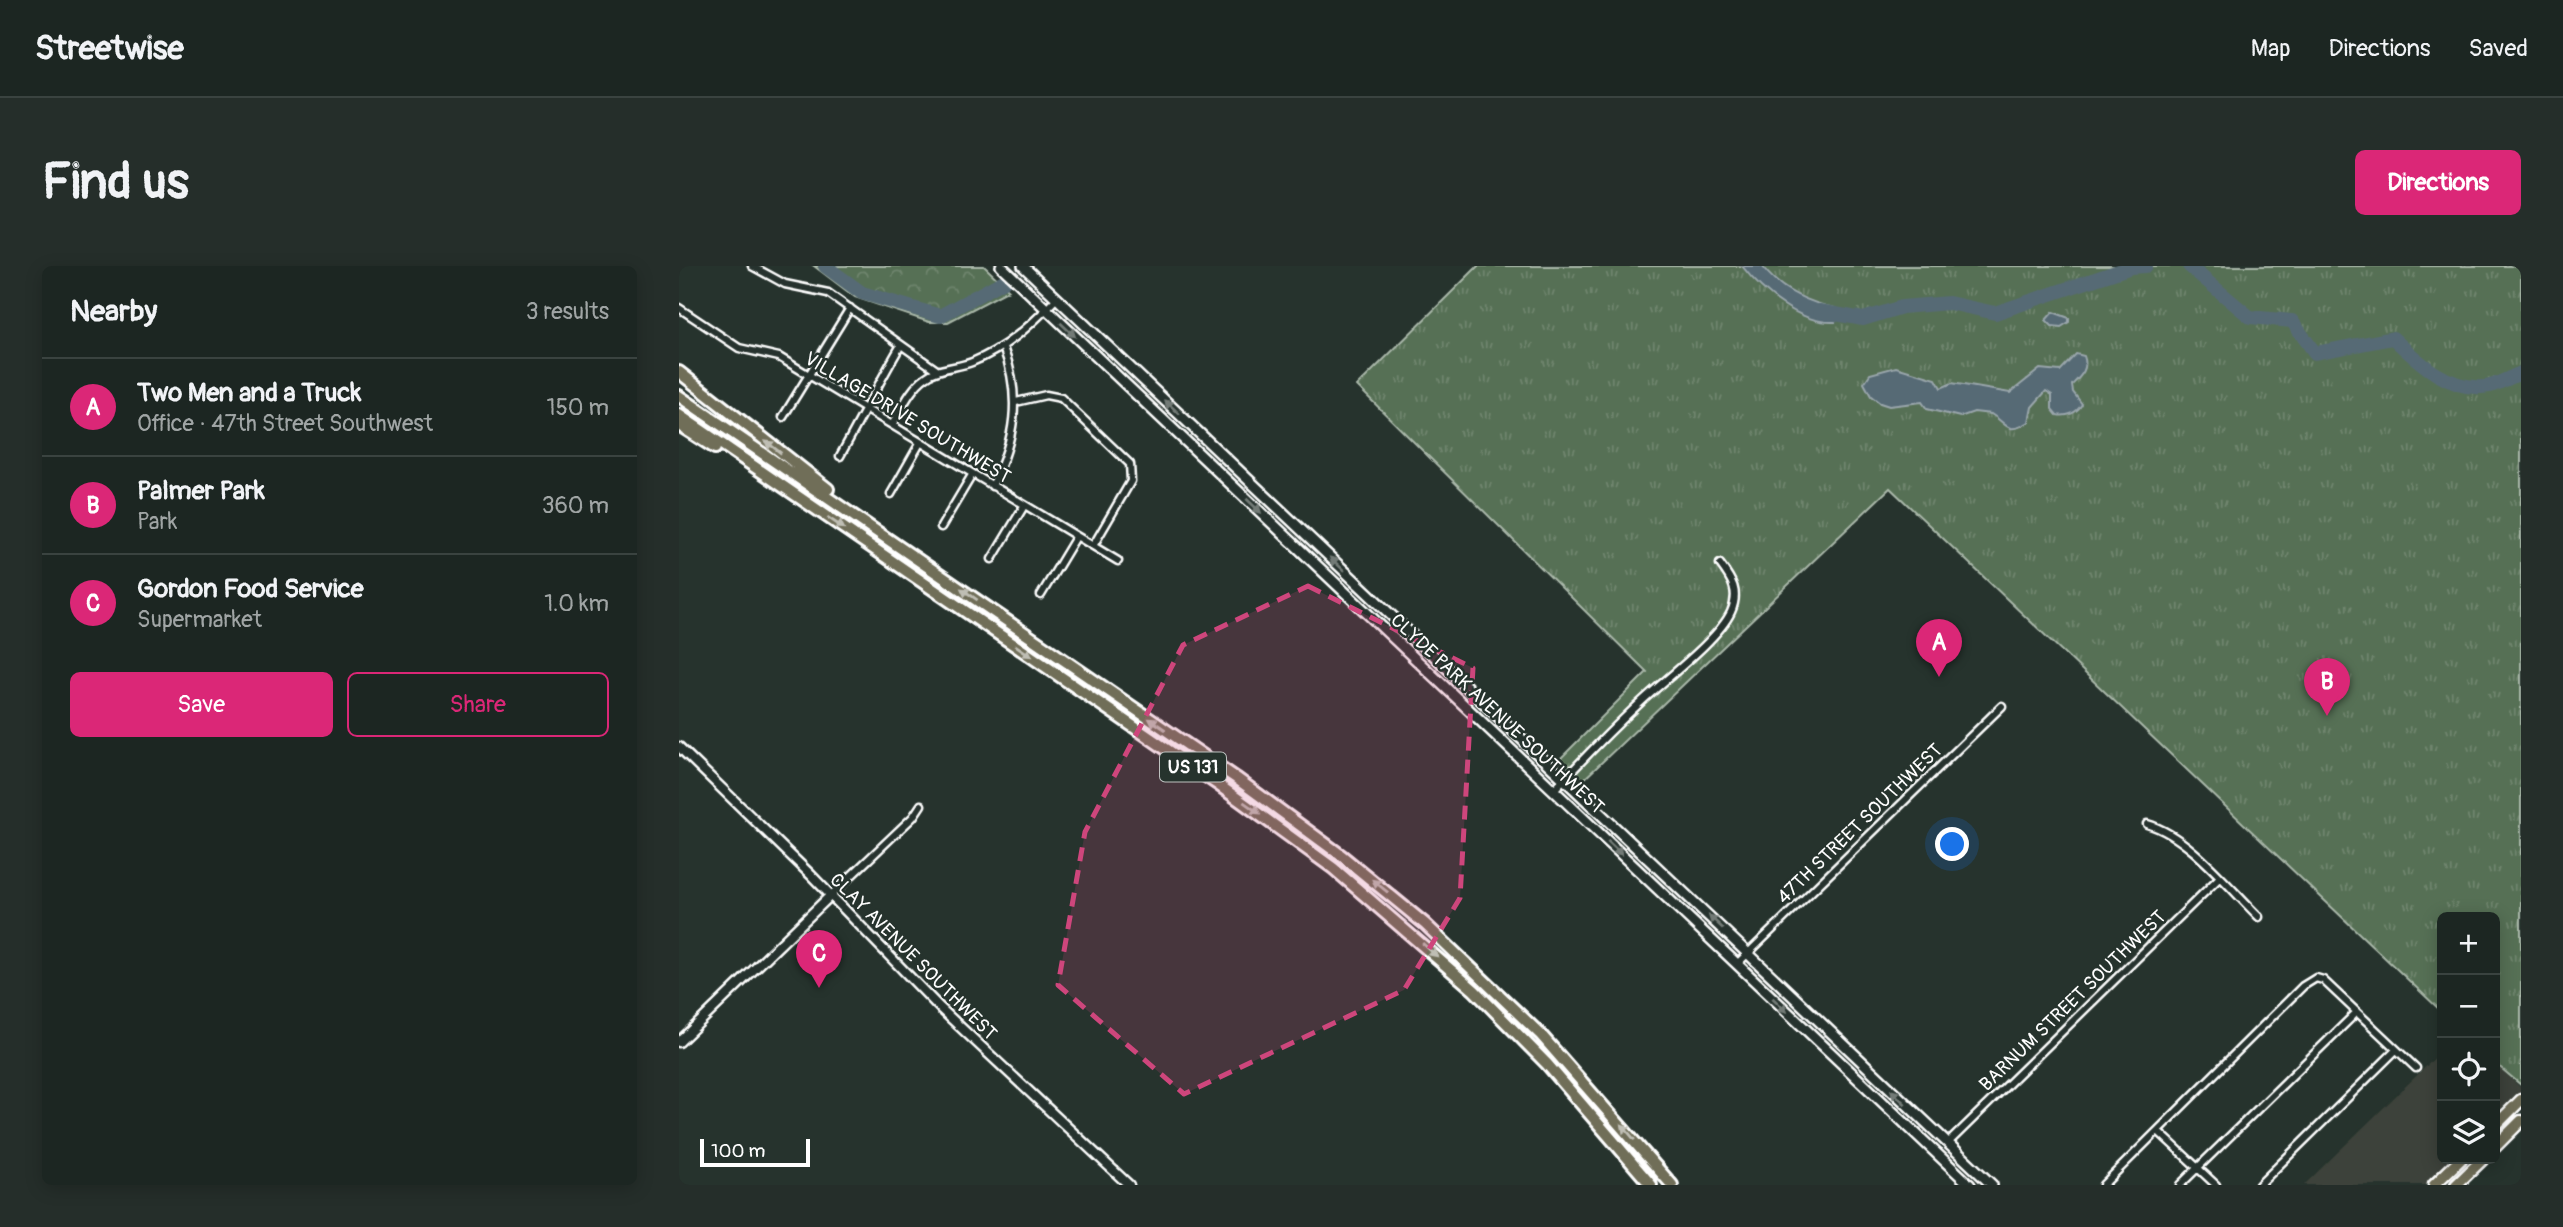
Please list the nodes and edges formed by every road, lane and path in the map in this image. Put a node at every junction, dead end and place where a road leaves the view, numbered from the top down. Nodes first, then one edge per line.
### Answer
1 (752, 266) edge
2 (1001, 266) edge
3 (1023, 266) edge
4 (1057, 298) junction
5 (850, 307) junction
6 (679, 308) edge
7 (1046, 310) junction
8 (901, 345) junction
9 (1003, 347) junction
10 (938, 371) junction
11 (679, 372) edge
12 (809, 376) junction
13 (679, 396) edge
14 (1016, 402) junction
15 (864, 410) junction
16 (679, 415) edge
17 (783, 416) dead end
18 (679, 425) edge
19 (892, 425) junction
20 (920, 443) junction
21 (1216, 448) junction
22 (840, 456) dead end
23 (1205, 459) junction
24 (972, 475) junction
25 (992, 486) junction
26 (891, 494) dead end
27 (805, 502) junction
28 (1024, 506) junction
29 (941, 527) dead end
30 (1076, 537) junction
31 (1093, 546) junction
32 (904, 550) junction
33 (992, 559) dead end
34 (1118, 561) dead end
35 (1720, 564) dead end
36 (1361, 586) junction
37 (1041, 596) dead end
38 (1351, 597) junction
39 (2002, 706) dead end
40 (1510, 727) junction
41 (1499, 738) junction
42 (679, 747) edge
43 (1565, 779) junction
44 (1554, 790) junction
45 (921, 805) dead end
46 (2147, 824) dead end
47 (2219, 878) junction
48 (831, 895) junction
49 (2259, 917) dead end
50 (1748, 953) junction
51 (1737, 964) junction
52 (2357, 1013) junction
53 (679, 1042) edge
54 (2396, 1050) junction
55 (1841, 1063) junction
56 (2416, 1068) dead end
57 (1875, 1074) junction
58 (2521, 1100) edge
59 (2500, 1121) edge
60 (2521, 1121) edge
61 (2158, 1131) junction
62 (2500, 1142) edge
63 (1947, 1144) junction
64 (2456, 1164) edge
65 (2478, 1164) edge
66 (2197, 1168) junction
67 (1129, 1185) edge
68 (1651, 1185) edge
69 (1672, 1185) edge
70 (1970, 1185) edge
71 (1992, 1185) edge
72 (2103, 1185) edge
73 (2180, 1185) edge
74 (2216, 1185) edge
75 (2259, 1185) edge
76 (2434, 1185) edge
77 (2455, 1185) edge

1 - 5 street
2 - 7 main road, CLYDE PARK AVENUE SOUTHWEST
3 - 4 main road, CLYDE PARK AVENUE SOUTHWEST
4 - 7 street
21 -> 4 main road, CLYDE PARK AVENUE SOUTHWEST
5 - 8 street
5 - 12 street
6 - 12 street, VILLAGE DRIVE SOUTHWEST
7 - 9 street
7 -> 23 main road, CLYDE PARK AVENUE SOUTHWEST
8 - 10 street
8 - 15 street
9 - 10 street
9 - 14 street
10 - 19 street
32 -> 11 highway
12 - 15 street, VILLAGE DRIVE SOUTHWEST
12 - 17 street
13 - 32 highway, US 131
14 - 25 street
14 - 31 street
15 - 19 street, VILLAGE DRIVE SOUTHWEST
15 - 22 street
16 - 27 highway, US 131
18 - 27 highway
19 - 20 street, VILLAGE DRIVE SOUTHWEST
20 - 24 street, VILLAGE DRIVE SOUTHWEST
20 - 26 street
21 - 23 main road
36 -> 21 main road, CLYDE PARK AVENUE SOUTHWEST
23 -> 38 main road, CLYDE PARK AVENUE SOUTHWEST
24 - 25 street, VILLAGE DRIVE SOUTHWEST
24 - 29 street
25 - 28 street, VILLAGE DRIVE SOUTHWEST
27 -> 68 highway, US 131
28 - 30 street, VILLAGE DRIVE SOUTHWEST
28 - 33 street
30 - 31 street, VILLAGE DRIVE SOUTHWEST
30 - 37 street
31 - 34 street, VILLAGE DRIVE SOUTHWEST
69 -> 32 highway, US 131
35 - 43 street
36 - 38 main road
36 - 40 main road, CLYDE PARK AVENUE SOUTHWEST
38 - 41 main road, CLYDE PARK AVENUE SOUTHWEST
39 - 50 street, 47TH STREET SOUTHWEST
40 - 41 main road
40 - 43 main road, CLYDE PARK AVENUE SOUTHWEST
41 - 44 main road, CLYDE PARK AVENUE SOUTHWEST
42 - 48 street, CLAY AVENUE SOUTHWEST
43 - 44 street
50 -> 43 main road, CLYDE PARK AVENUE SOUTHWEST
44 -> 51 main road, CLYDE PARK AVENUE SOUTHWEST
45 - 48 street
46 - 47 street
47 - 49 street
47 - 63 street, BARNUM STREET SOUTHWEST
48 - 53 street
48 - 67 street, CLAY AVENUE SOUTHWEST
50 - 51 street, 47TH STREET SOUTHWEST
50 - 57 main road, CLYDE PARK AVENUE SOUTHWEST
51 -> 55 main road, CLYDE PARK AVENUE SOUTHWEST
52 - 54 street
52 - 61 street
52 - 66 street
54 - 56 street
54 - 75 street
55 - 57 main road
55 - 70 main road, CLYDE PARK AVENUE SOUTHWEST
63 -> 57 main road, CLYDE PARK AVENUE SOUTHWEST
58 - 59 main road
60 - 62 main road
61 - 66 street
61 - 72 street
63 - 71 main road, CLYDE PARK AVENUE SOUTHWEST
64 - 76 main road
65 - 77 main road
66 - 73 street
66 - 74 street

